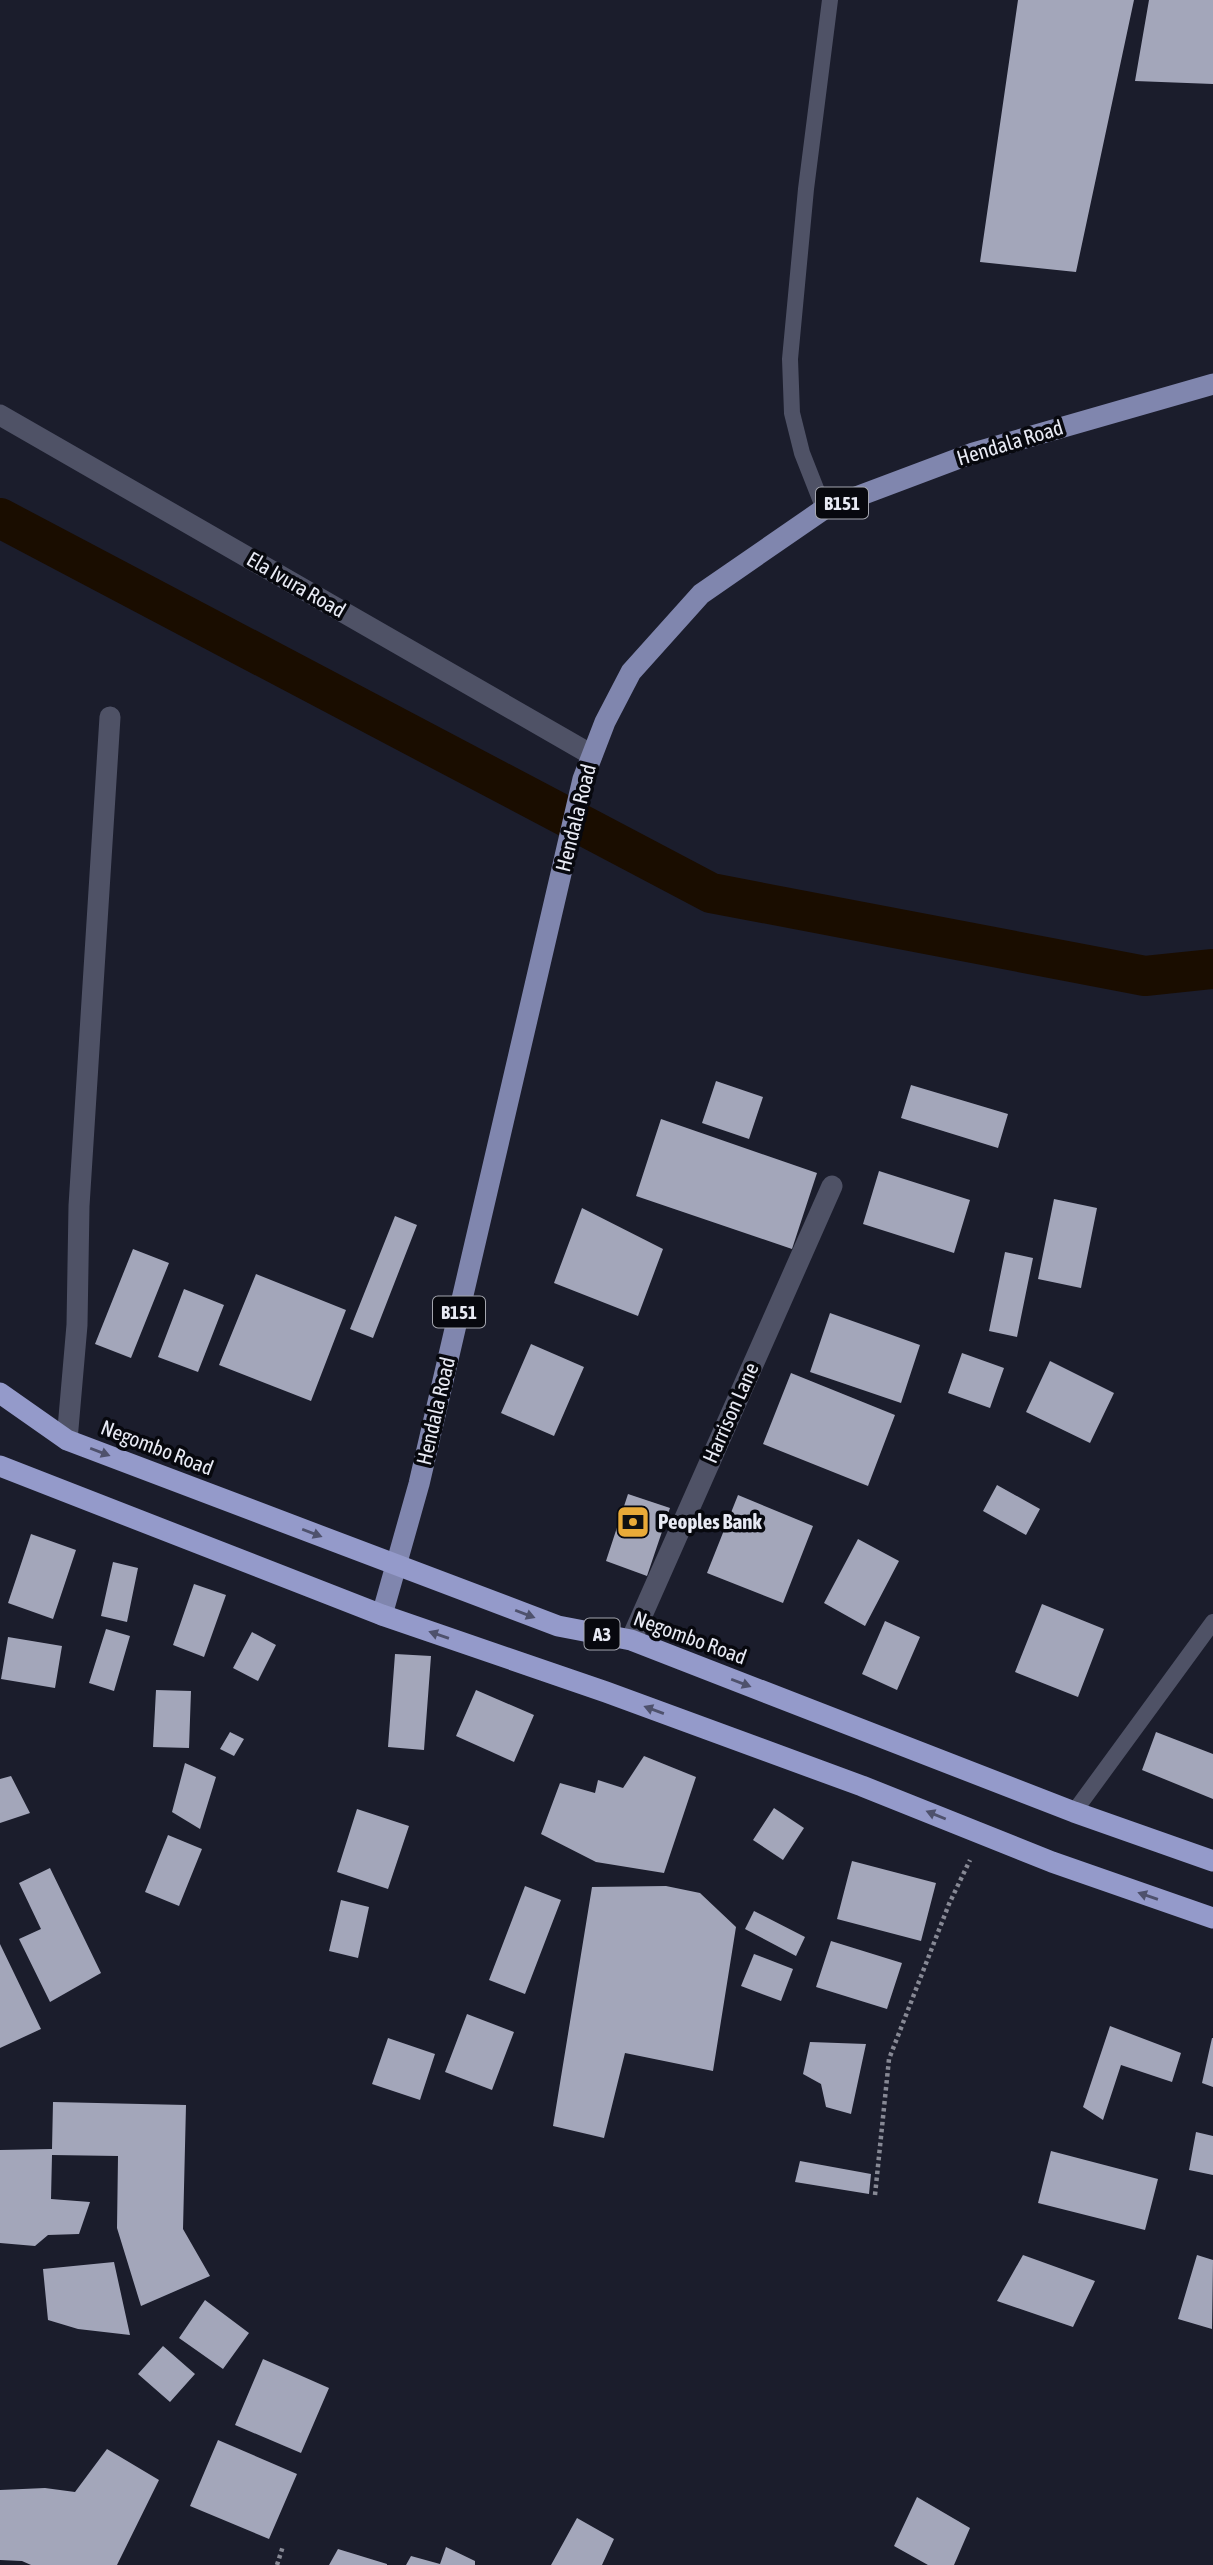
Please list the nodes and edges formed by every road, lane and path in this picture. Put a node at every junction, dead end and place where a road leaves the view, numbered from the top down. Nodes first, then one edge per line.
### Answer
1 (830, 0) edge
2 (1213, 384) edge
3 (0, 415) edge
4 (824, 509) junction
5 (110, 717) dead end
6 (592, 755) junction
7 (832, 1186) dead end
8 (0, 1392) edge
9 (67, 1440) junction
10 (0, 1466) edge
11 (397, 1566) junction
12 (382, 1615) junction
13 (1213, 1622) edge
14 (631, 1640) junction
15 (1074, 1812) junction
16 (983, 1834) junction
17 (1213, 1861) edge
18 (1213, 1918) edge
19 (875, 2195) dead end
20 (283, 2546) dead end
21 (277, 2565) edge

1 - 4 lane
2 - 4 main road, Hendala Road / B151
3 - 6 street, Ela Ivura Road
4 - 6 main road, Hendala Road / B151
5 - 9 street
6 - 11 main road, Hendala Road / B151
7 - 14 street, Harrison Lane
8 - 9 highway, Negombo Road / A3
9 -> 11 highway, Negombo Road / A3
10 - 12 highway
11 - 12 main road, Hendala Road / B151
11 -> 14 highway, Negombo Road / A3
16 -> 12 highway
13 - 15 lane
14 -> 15 highway, Negombo Road / A3
15 - 17 highway, Negombo Road / A3
18 -> 16 highway
16 - 19 path
20 - 21 path

